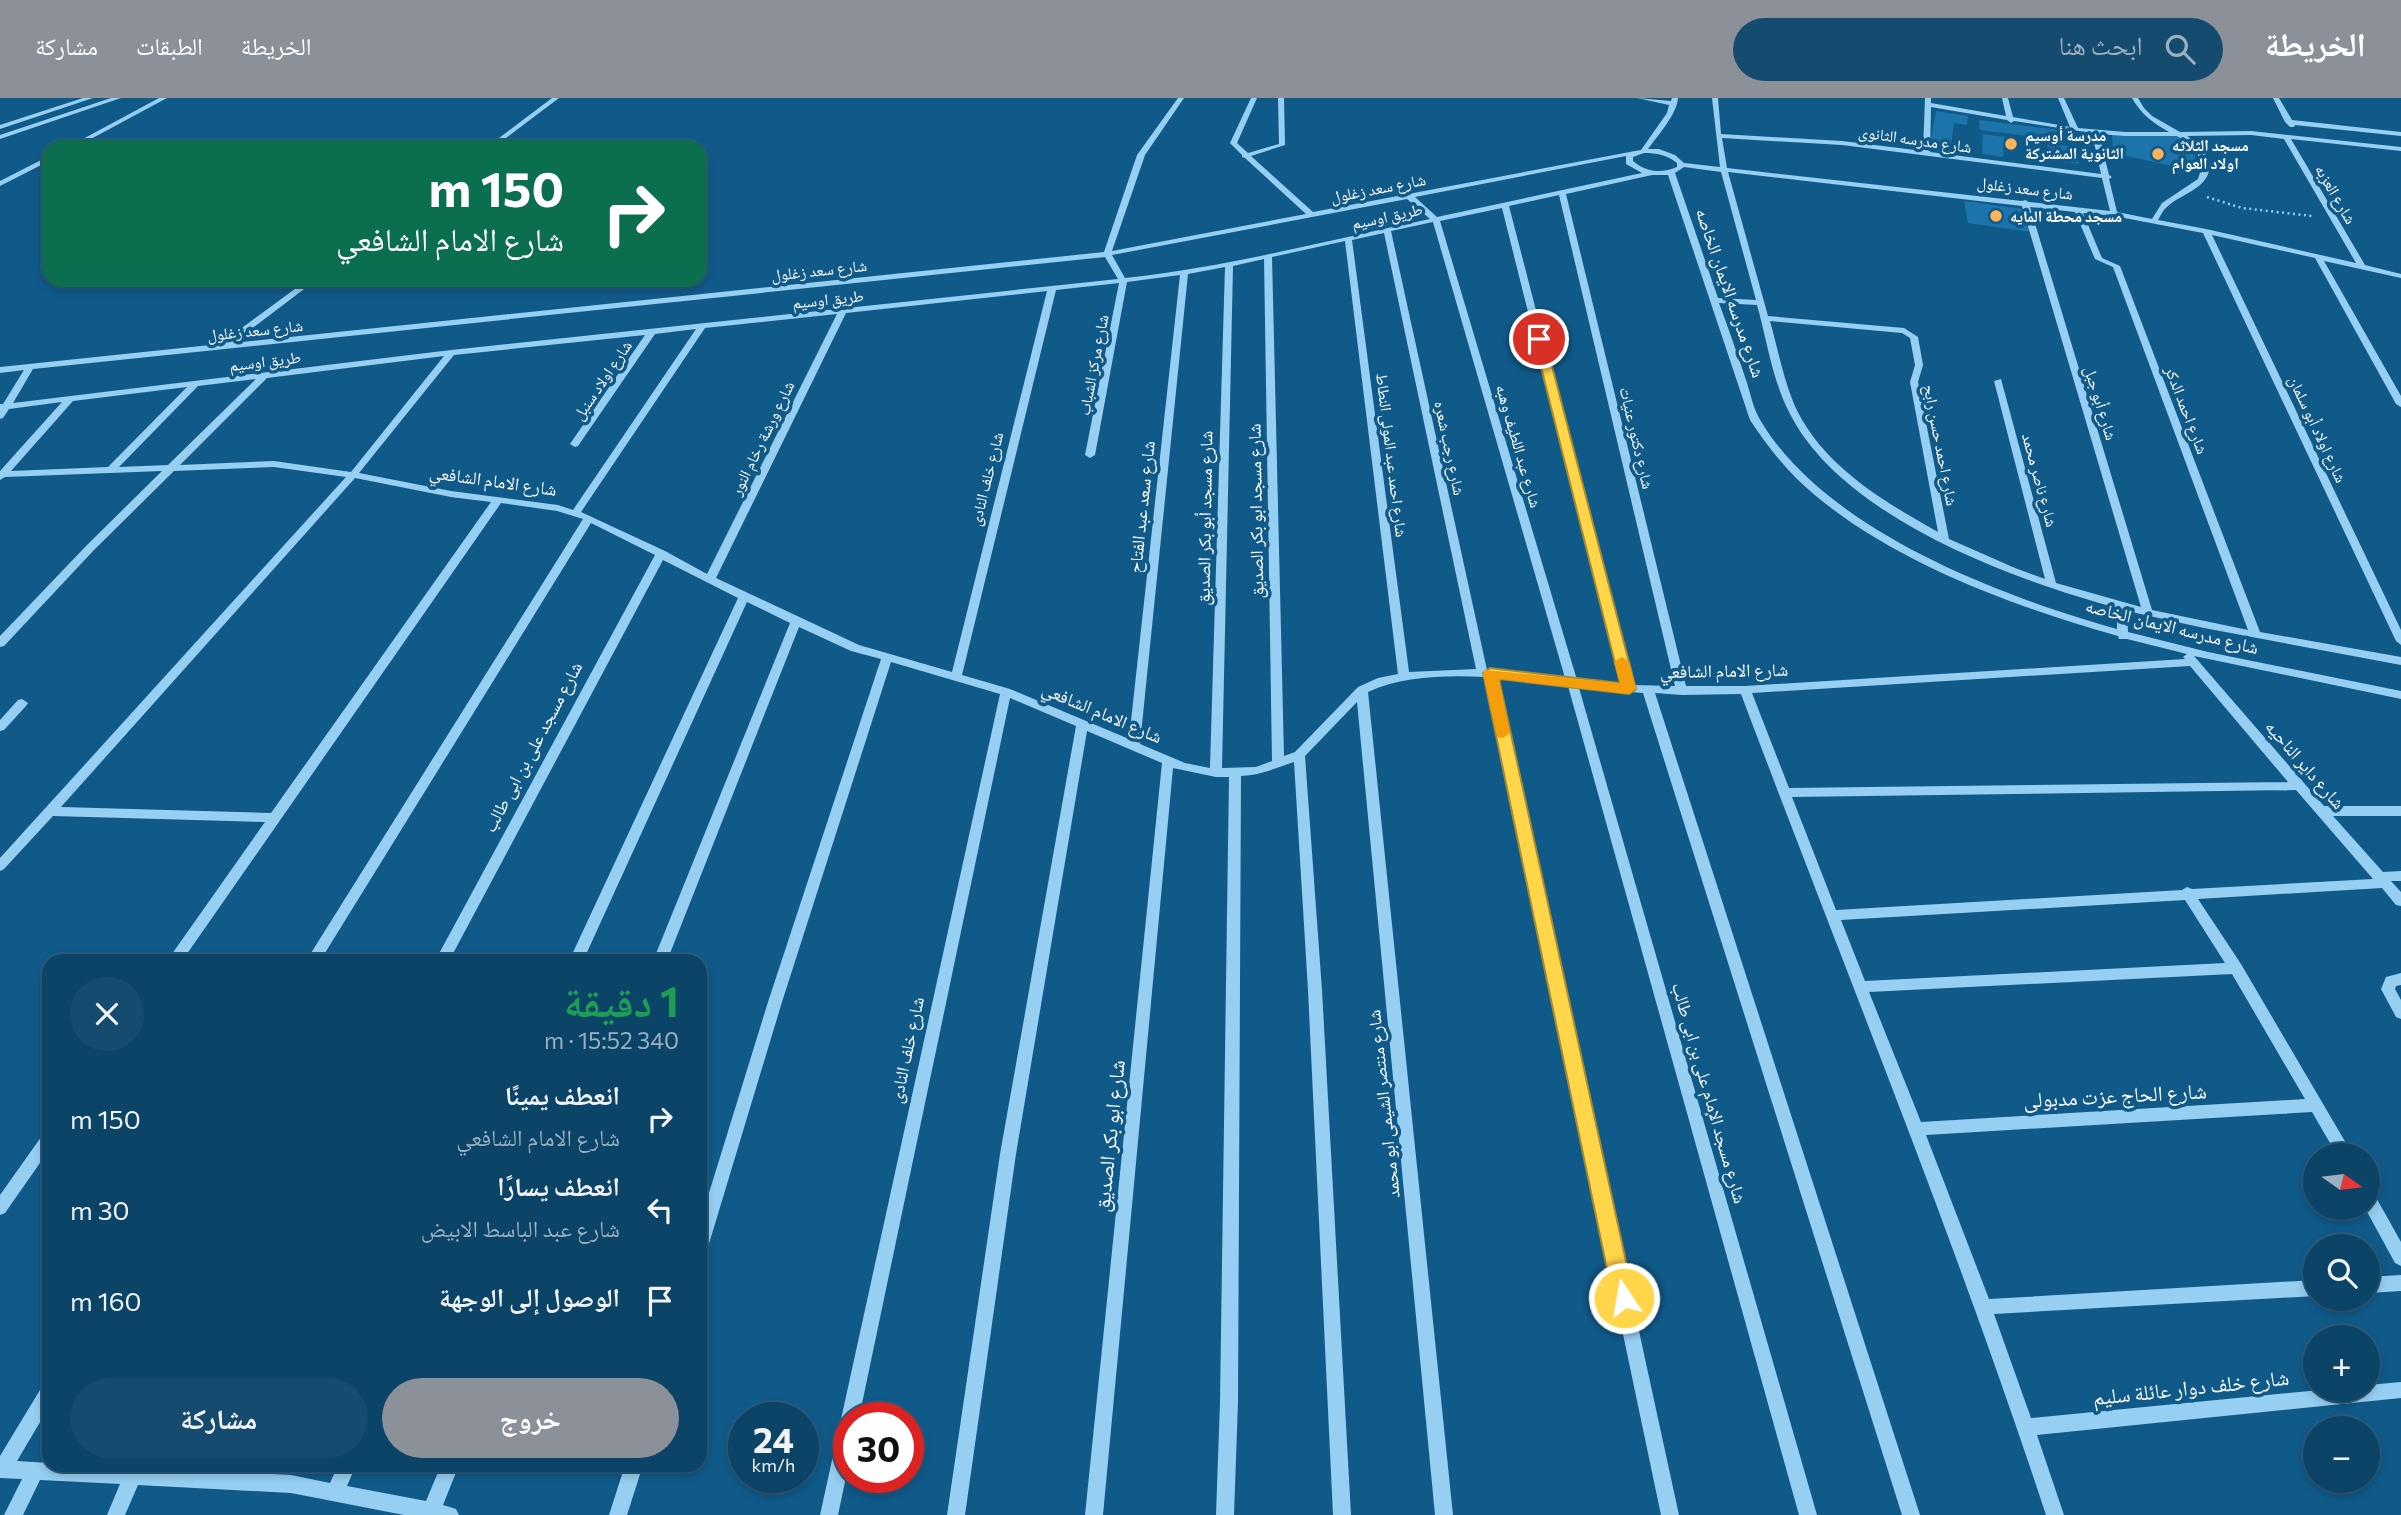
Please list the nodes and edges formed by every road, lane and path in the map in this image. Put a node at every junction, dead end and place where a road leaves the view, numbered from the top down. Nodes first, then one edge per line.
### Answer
1 (90, 98) edge
2 (118, 98) edge
3 (164, 98) edge
4 (556, 98) edge
5 (1181, 98) edge
6 (1254, 98) edge
7 (1281, 98) edge
8 (1640, 98) edge
9 (1715, 98) edge
10 (2005, 98) edge
11 (2061, 98) edge
12 (2135, 98) edge
13 (2276, 98) edge
14 (1675, 101) edge
15 (1928, 101) edge
16 (2011, 121) junction
17 (2288, 122) junction
18 (0, 127) edge
19 (2075, 130) junction
20 (2095, 132) junction
21 (2172, 132) junction
22 (2401, 134) edge
23 (1719, 136) junction
24 (2286, 136) junction
25 (0, 137) edge
26 (2301, 138) junction
27 (84, 140) edge
28 (499, 140) edge
29 (2401, 149) edge
30 (1643, 151) junction
31 (1633, 153) junction
32 (1926, 155) junction
33 (1244, 156) junction
34 (42, 162) edge
35 (1682, 165) junction
36 (1723, 169) junction
37 (1671, 172) junction
38 (1652, 173) junction
39 (2108, 177) junction
40 (0, 184) edge
41 (2188, 192) junction
42 (1562, 193) junction
43 (1409, 195) junction
44 (2025, 202) junction
45 (1505, 205) junction
46 (2078, 209) junction
47 (2115, 214) junction
48 (1311, 215) junction
49 (2334, 218) junction
50 (1436, 220) junction
51 (2154, 221) junction
52 (1387, 230) junction
53 (2206, 231) junction
54 (1348, 239) junction
55 (1107, 254) junction
56 (1268, 255) junction
57 (2318, 257) junction
58 (1230, 264) junction
59 (2362, 267) junction
60 (1184, 272) junction
61 (2401, 276) edge
62 (1124, 281) junction
63 (303, 287) edge
64 (1052, 289) junction
65 (1714, 300) junction
66 (1761, 303) junction
67 (842, 312) junction
68 (1765, 318) junction
69 (702, 326) junction
70 (652, 331) junction
71 (221, 348) junction
72 (451, 353) junction
73 (31, 366) junction
74 (0, 370) edge
75 (264, 375) junction
76 (1998, 382) dead end
77 (195, 384) junction
78 (70, 399) junction
79 (2401, 404) edge
80 (3, 406) edge
81 (0, 416) edge
82 (575, 444) dead end
83 (1090, 455) dead end
84 (172, 467) junction
85 (111, 470) junction
86 (353, 475) junction
87 (1, 476) edge
88 (498, 499) junction
89 (576, 513) junction
90 (589, 518) junction
91 (1945, 542) junction
92 (661, 553) junction
93 (710, 579) junction
94 (2052, 586) junction
95 (744, 597) junction
96 (2122, 607) junction
97 (2148, 613) junction
98 (796, 622) junction
99 (2255, 633) junction
100 (2123, 636) junction
101 (2401, 641) edge
102 (0, 643) edge
103 (2184, 651) junction
104 (887, 658) junction
105 (2401, 661) edge
106 (2193, 662) junction
107 (1486, 673) junction
108 (1404, 676) junction
109 (956, 677) junction
110 (1572, 682) junction
111 (1629, 689) junction
112 (1362, 690) junction
113 (1648, 690) junction
114 (1745, 690) junction
115 (1682, 691) junction
116 (1006, 692) junction
117 (2401, 695) edge
118 (23, 704) dead end
119 (1082, 724) junction
120 (0, 727) edge
121 (1134, 746) junction
122 (1299, 755) junction
123 (1168, 760) junction
124 (1278, 765) junction
125 (1216, 773) junction
126 (1235, 774) junction
127 (2299, 786) junction
128 (1784, 793) junction
129 (49, 811) junction
130 (2321, 811) junction
131 (2401, 811) edge
132 (274, 818) junction
133 (0, 866) edge
134 (2401, 876) edge
135 (2382, 880) junction
136 (2187, 892) junction
137 (2401, 901) edge
138 (1833, 915) junction
139 (179, 954) edge
140 (317, 954) edge
141 (446, 954) edge
142 (579, 954) edge
143 (663, 954) edge
144 (2236, 968) junction
145 (2401, 979) edge
146 (1861, 988) junction
147 (2401, 1013) edge
148 (2317, 1105) junction
149 (1916, 1129) junction
150 (2338, 1143) edge
151 (42, 1148) edge
152 (0, 1208) edge
153 (2380, 1219) edge
154 (707, 1224) edge
155 (2401, 1258) edge
156 (2401, 1283) edge
157 (2380, 1284) edge
158 (2303, 1289) edge
159 (1982, 1307) junction
160 (2401, 1390) edge
161 (42, 1402) edge
162 (853, 1402) edge
163 (2027, 1427) junction
164 (1, 1469) edge
165 (35, 1472) junction
166 (154, 1472) edge
167 (186, 1472) edge
168 (344, 1472) edge
169 (447, 1472) edge
170 (632, 1472) edge
171 (133, 1475) junction
172 (335, 1492) junction
173 (833, 1492) edge
174 (430, 1511) junction
175 (13, 1515) edge
176 (116, 1515) edge
177 (450, 1515) edge
178 (618, 1515) edge
179 (828, 1515) edge
180 (956, 1515) edge
181 (1094, 1515) edge
182 (1225, 1515) edge
183 (1342, 1515) edge
184 (1444, 1515) edge
185 (1670, 1515) edge
186 (1808, 1515) edge
187 (1911, 1515) edge
188 (2055, 1515) edge

1 - 18 street
2 - 25 street
3 - 27 street
4 - 28 street
5 - 55 street
6 - 33 street
7 - 33 street
8 - 14 street
9 - 23 street, شارع مدرسه الايمان الخاصه
10 - 16 street
11 - 19 street
12 - 21 street
13 - 17 street
14 - 30 street
15 - 16 street
15 - 32 street
16 - 19 street
17 - 22 street
17 - 26 street
19 - 20 street
20 - 21 street
20 - 39 street
21 - 24 street
21 - 41 street
23 - 32 street, شارع مدرسه الثانوى
23 - 36 street, شارع مدرسه الايمان الخاصه
24 - 26 street
24 - 49 street, شارع العزبه
26 - 29 street
30 - 31 street, شارع سعد زغلول
30 - 35 street
31 - 38 street
31 - 43 street, شارع سعد زغلول
32 - 39 street, شارع مدرسه الثانوى
33 - 48 street
34 - 40 street
35 - 36 street, شارع سعد زغلول
35 - 37 street
36 - 44 street, شارع سعد زغلول
36 - 66 street, شارع مدرسه الايمان الخاصه
37 - 38 street, طريق اوسيم
37 - 65 street, شارع مدرسه الايمان الخاصه
38 - 42 street, طريق اوسيم
39 - 47 street
41 - 49 path
41 - 51 street
42 - 45 street, طريق اوسيم
42 - 115 street, شارع دكتور عنيات
43 - 48 street, شارع سعد زغلول
43 - 50 street
44 - 46 street, شارع سعد زغلول
44 - 97 street, شارع أبو جبل
45 - 50 street, طريق اوسيم
45 - 111 street
46 - 47 street, شارع سعد زغلول
46 - 99 street, شارع احمد الدكر
47 - 51 street, شارع سعد زغلول
48 - 55 street, شارع سعد زغلول
49 - 59 street, شارع العزبه
50 - 52 street, طريق اوسيم
50 - 110 street, شارع عبد اللطيف وهبه
51 - 53 street, شارع سعد زغلول
52 - 54 street, طريق اوسيم
52 - 107 street, شارع رجب شعره
53 - 57 street, شارع سعد زغلول
53 - 101 street, شارع اولاد أبو سلمان
54 - 56 street, طريق اوسيم
54 - 108 street, شارع احمد عبد المولى النطاط
55 - 62 street
55 - 71 street, شارع سعد زغلول
56 - 58 street, طريق اوسيم
56 - 124 street, شارع مسجد ابو بكر الصديق
57 - 59 street, شارع سعد زغلول
57 - 79 street
58 - 60 street, طريق اوسيم
58 - 125 street, شارع مسجد أبو بكر الصديق
59 - 61 street, شارع سعد زغلول
60 - 62 street, طريق اوسيم
60 - 121 street, شارع سعد عبد الفتاح
62 - 64 street, طريق اوسيم
62 - 83 street, شارع مركز الشباب
63 - 71 street
64 - 67 street, طريق اوسيم
64 - 109 street, شارع خلف النادى
65 - 66 street
65 - 100 street, شارع مدرسه الايمان الخاصه
66 - 68 street, شارع مدرسه الايمان الخاصه
67 - 69 street, طريق اوسيم
67 - 93 street, شارع ورشة رخام النور
68 - 91 street, شارع مدرسه الايمان الخاصه
68 - 91 street, شارع احمد حسن رابح
69 - 70 street, طريق اوسيم
69 - 89 street
70 - 72 street, طريق اوسيم
70 - 82 street, شارع اولاد سنبل
71 - 73 street, شارع سعد زغلول
72 - 75 street, طريق اوسيم
72 - 86 street
73 - 74 street, شارع سعد زغلول
73 - 80 street
75 - 77 street, طريق اوسيم
75 - 84 street
76 - 94 street, شارع ناصر محمد
77 - 78 street, طريق اوسيم
77 - 85 street
78 - 80 street, طريق اوسيم
78 - 87 street
80 - 81 street
84 - 85 street, شارع الامام الشافعي
84 - 86 street, شارع الامام الشافعي
84 - 102 street
85 - 87 street, شارع الامام الشافعي
86 - 88 street, شارع الامام الشافعي
86 - 129 street
88 - 89 street, شارع الامام الشافعي
88 - 132 street
89 - 90 street, شارع الامام الشافعي
90 - 92 street, شارع الامام الشافعي
90 - 140 street
91 - 94 street, شارع مدرسه الايمان الخاصه
92 - 93 street, شارع الامام الشافعي
92 - 141 street, شارع مسجد على بن ابى طالب
93 - 95 street, شارع الامام الشافعي
94 - 96 street, شارع مدرسه الايمان الخاصه
95 - 98 street, شارع الامام الشافعي
95 - 142 street
96 - 97 street, شارع مدرسه الايمان الخاصه
96 - 100 street
97 - 99 street, شارع مدرسه الايمان الخاصه
98 - 104 street, شارع الامام الشافعي
98 - 143 street
99 - 105 street, شارع مدرسه الايمان الخاصه
100 - 103 street, شارع مدرسه الايمان الخاصه
103 - 106 street, شارع داير الناحيه
103 - 117 street, شارع مدرسه الايمان الخاصه
104 - 109 street, شارع الامام الشافعي
104 - 154 street
106 - 114 street, شارع الامام الشافعي
106 - 127 street, شارع داير الناحيه
107 - 108 street, شارع الامام الشافعي
107 - 110 street, شارع الامام الشافعي
107 - 185 street
108 - 112 street, شارع الامام الشافعي
109 - 116 street, شارع الامام الشافعي
110 - 111 street, شارع الامام الشافعي
110 - 186 street, شارع مسجد الإمام على بن ابى طالب
111 - 113 street, شارع الامام الشافعي
112 - 122 street, شارع الامام الشافعي
112 - 184 street, شارع منتصر الشيمى ابو محمد
113 - 115 street, شارع الامام الشافعي
113 - 187 street
114 - 115 street, شارع الامام الشافعي
114 - 128 street
116 - 119 street, شارع الامام الشافعي
116 - 162 street, شارع خلف النادى
118 - 120 street
119 - 121 street, شارع الامام الشافعي
119 - 180 street
121 - 123 street, شارع الامام الشافعي
122 - 124 street, شارع الامام الشافعي
122 - 183 street
123 - 125 street, شارع الامام الشافعي
123 - 181 street, شارع ابو بكر الصديق
124 - 126 street, شارع الامام الشافعي
125 - 126 street, شارع الامام الشافعي
126 - 182 street
127 - 128 street
127 - 130 street, شارع داير الناحيه
128 - 138 street
129 - 132 street
129 - 133 street
130 - 131 street
130 - 135 street, شارع داير الناحيه
132 - 139 street
134 - 135 street
135 - 136 street
135 - 137 street, شارع داير الناحيه
136 - 138 street
136 - 144 street
138 - 146 street
144 - 146 street
144 - 148 street
145 - 147 street
146 - 149 street
148 - 149 street, شارع الحاج عزت مدبولى
148 - 150 street
149 - 159 street
151 - 152 street
153 - 155 street
156 - 157 street
158 - 159 street
159 - 163 street
160 - 163 street, شارع خلف دوار عائلة سليم
161 - 164 street
163 - 188 street
164 - 165 street
165 - 171 street
165 - 175 street
166 - 171 street
167 - 172 street
168 - 172 street
169 - 174 street
170 - 178 street
171 - 176 street
172 - 174 street
173 - 179 street, شارع خلف النادى
174 - 177 street

